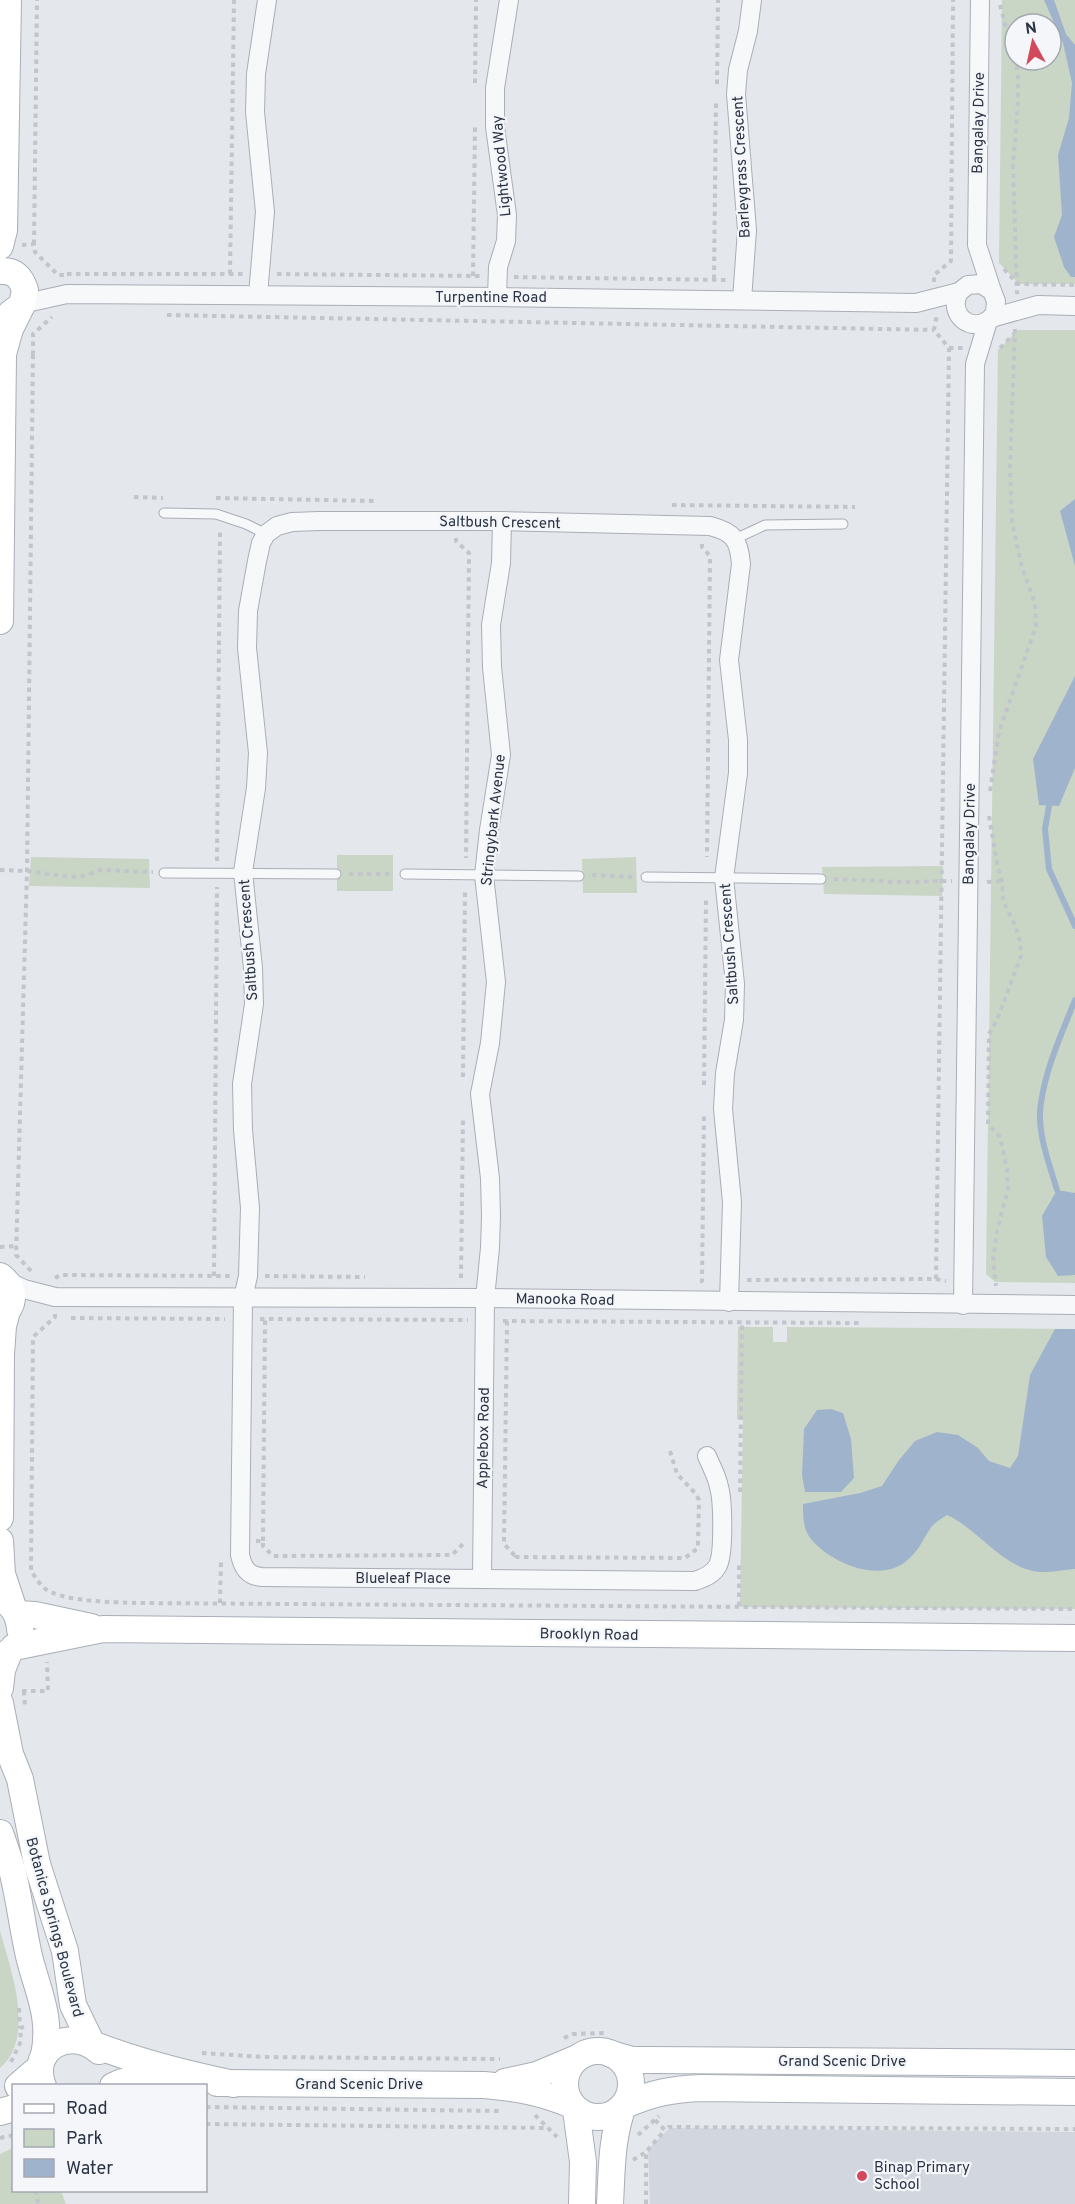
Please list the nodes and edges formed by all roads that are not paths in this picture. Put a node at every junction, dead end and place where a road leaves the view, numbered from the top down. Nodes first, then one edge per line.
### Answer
1 (8, 0) edge
2 (267, 0) edge
3 (509, 0) edge
4 (752, 0) edge
5 (980, 0) edge
6 (4, 240) edge
7 (977, 245) junction
8 (12, 274) edge
9 (961, 290) junction
10 (993, 293) junction
11 (67, 294) junction
12 (258, 296) junction
13 (496, 297) junction
14 (742, 300) junction
15 (939, 303) junction
16 (1038, 305) junction
17 (1075, 306) edge
18 (15, 308) edge
19 (962, 320) junction
20 (989, 320) junction
21 (1, 349) edge
22 (975, 364) junction
23 (164, 513) dead end
24 (502, 521) junction
25 (843, 524) dead end
26 (266, 534) junction
27 (735, 539) junction
28 (0, 621) edge
29 (243, 872) junction
30 (164, 873) road end
31 (336, 874) road end
32 (405, 874) road end
33 (484, 875) junction
34 (579, 876) road end
35 (646, 877) road end
36 (715, 878) junction
37 (821, 879) road end
38 (2, 1276) edge
39 (55, 1297) junction
40 (243, 1298) junction
41 (485, 1298) junction
42 (729, 1302) junction
43 (963, 1305) junction
44 (1075, 1305) edge
45 (5, 1312) edge
46 (707, 1456) dead end
47 (0, 1518) edge
48 (0, 1541) edge
49 (482, 1579) junction
50 (10, 1606) edge
51 (103, 1629) junction
52 (1075, 1638) edge
53 (8, 1652) edge
54 (5, 1694) edge
55 (0, 1833) edge
56 (92, 2044) junction
57 (611, 2054) junction
58 (575, 2059) junction
59 (1075, 2063) edge
60 (42, 2070) edge
61 (20, 2084) edge
62 (104, 2084) edge
63 (116, 2084) edge
64 (234, 2084) junction
65 (484, 2085) junction
66 (1075, 2092) edge
67 (623, 2106) junction
68 (574, 2108) junction
69 (582, 2204) edge
70 (610, 2204) edge

1 - 6 street
2 - 12 street
3 - 13 street, Lightwood Way
4 - 14 street, Barleygrass Crescent
5 - 7 street, Bangalay Drive
6 - 8 street
7 - 9 street, Bangalay Drive
7 - 10 street, Bangalay Drive
8 - 11 street, Turpentine Road
8 - 18 street
9 - 10 street
9 - 15 street, Turpentine Road
9 - 19 street
10 - 16 street
10 - 20 street
11 - 12 street, Turpentine Road
11 - 18 street, Turpentine Road
12 - 13 street, Turpentine Road
13 - 14 street, Turpentine Road
14 - 15 street, Turpentine Road
15 - 19 street, Turpentine Road
16 - 17 street
16 - 20 street
18 - 21 street
19 - 20 street
19 - 22 street, Bangalay Drive
20 - 22 street, Bangalay Drive
21 - 28 street
22 - 43 street, Bangalay Drive
23 - 26 lane
24 - 26 street, Saltbush Crescent
24 - 27 street, Saltbush Crescent
24 - 33 street, Stringybark Avenue
25 - 27 lane
26 - 29 street, Saltbush Crescent
27 - 36 street, Saltbush Crescent
29 - 30 lane
29 - 31 lane
29 - 40 street, Saltbush Crescent
32 - 33 lane
33 - 34 lane
33 - 41 street, Stringybark Avenue
35 - 36 lane
36 - 37 lane
36 - 42 street, Saltbush Crescent
38 - 39 street, Manooka Road
38 - 45 street
39 - 40 street, Manooka Road
39 - 45 street, Manooka Road
40 - 41 street, Manooka Road
40 - 49 street, Blueleaf Place
41 - 42 street, Manooka Road
41 - 49 street, Applebox Road
42 - 43 street, Manooka Road
43 - 44 street, Manooka Road
45 - 47 street
46 - 49 street, Blueleaf Place
48 - 50 street
50 - 51 street, Brooklyn Road
50 - 53 street, Botanica Springs Boulevard
51 - 52 street, Brooklyn Road
51 - 53 street, Brooklyn Road
53 - 54 street, Botanica Springs Boulevard
54 - 56 street, Botanica Springs Boulevard
55 - 60 street, Botanica Springs Boulevard
56 - 60 street, Grand Scenic Drive
56 - 62 street
56 - 64 street, Grand Scenic Drive
57 - 58 street, Grand Scenic Drive
57 - 59 street, Grand Scenic Drive
57 - 67 street
58 - 65 street, Grand Scenic Drive
58 - 68 street
60 - 61 street, Grand Scenic Drive
63 - 64 street, Grand Scenic Drive
64 - 65 street, Grand Scenic Drive
65 - 68 street, Grand Scenic Drive
66 - 67 street, Grand Scenic Drive
67 - 68 street, Grand Scenic Drive
67 - 70 street
68 - 69 street

